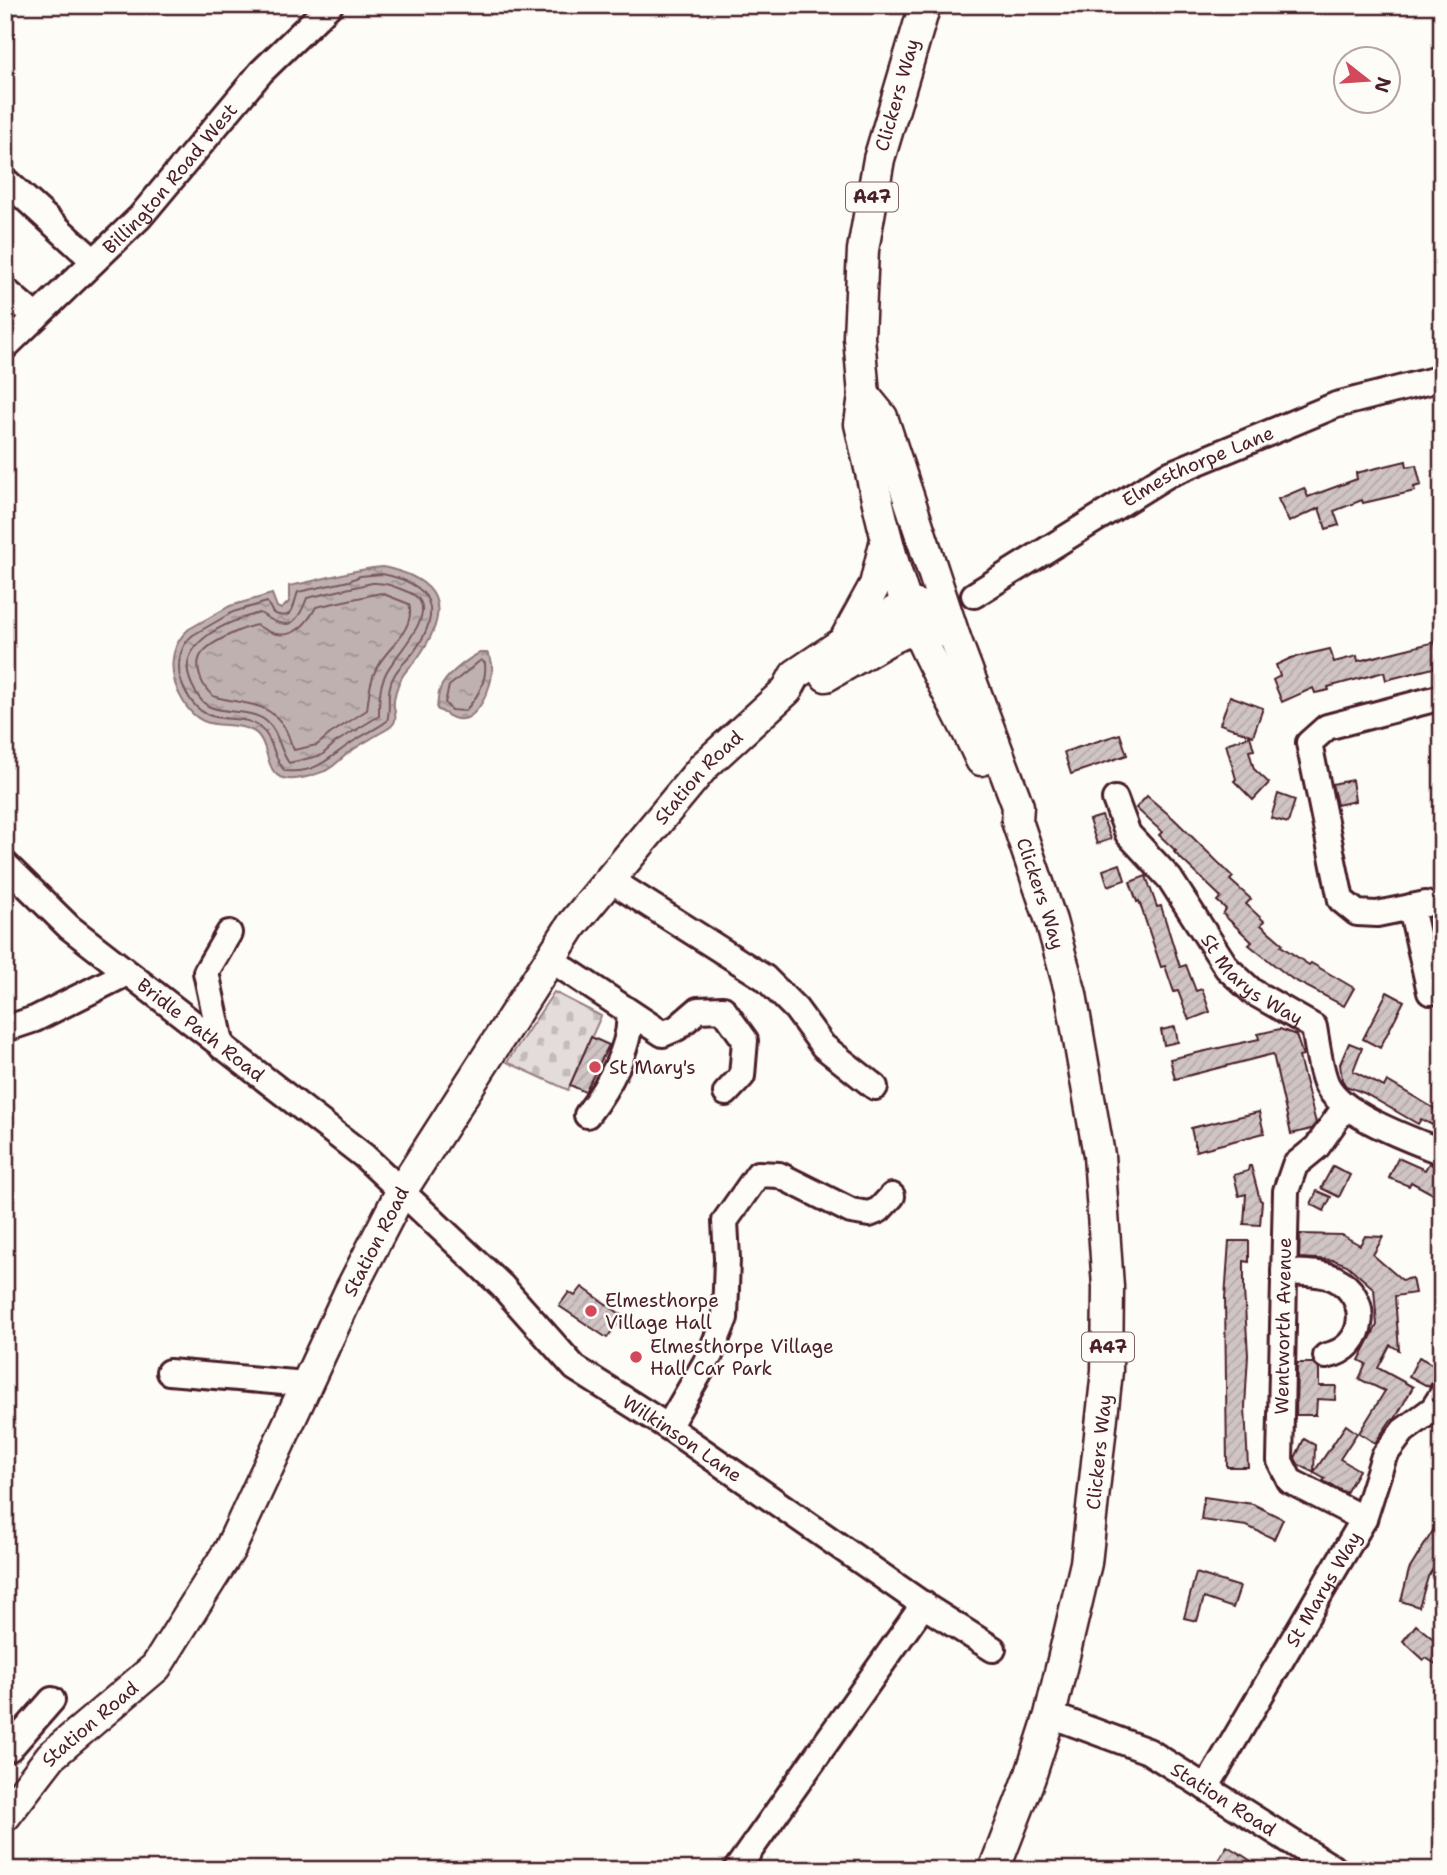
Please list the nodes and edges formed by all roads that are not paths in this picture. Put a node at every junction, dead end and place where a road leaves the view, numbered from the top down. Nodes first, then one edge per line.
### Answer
1 (330, 5) edge
2 (925, 5) edge
3 (5, 180) edge
4 (94, 261) junction
5 (5, 290) edge
6 (36, 317) junction
7 (5, 347) edge
8 (1442, 378) edge
9 (864, 395) junction
10 (887, 534) junction
11 (925, 550) junction
12 (974, 595) dead end
13 (916, 614) junction
14 (955, 638) junction
15 (844, 642) junction
16 (788, 690) junction
17 (1442, 697) edge
18 (1115, 799) dead end
19 (1017, 821) junction
20 (5, 864) edge
21 (613, 876) junction
22 (229, 933) dead end
23 (551, 957) junction
24 (127, 973) junction
25 (1430, 992) dead end
26 (629, 1012) junction
27 (5, 1029) edge
28 (222, 1047) junction
29 (875, 1087) dead end
30 (726, 1093) dead end
31 (1345, 1107) junction
32 (587, 1115) dead end
33 (1442, 1152) edge
34 (402, 1190) junction
35 (892, 1196) dead end
36 (1284, 1272) junction
37 (1326, 1356) dead end
38 (169, 1372) dead end
39 (306, 1384) junction
40 (1442, 1395) edge
41 (668, 1427) junction
42 (1364, 1519) junction
43 (923, 1604) junction
44 (993, 1649) dead end
45 (52, 1700) dead end
46 (1050, 1715) junction
47 (8, 1751) edge
48 (39, 1772) junction
49 (1206, 1788) junction
50 (5, 1816) edge
51 (736, 1870) edge
52 (994, 1870) edge
53 (1336, 1870) edge

1 - 4 street, Billington Road West
2 - 9 main road, Clickers Way / A47
3 - 4 street
4 - 6 street, Billington Road West
5 - 6 street
6 - 7 street, Billington Road West
8 - 12 street, Elmesthorpe Lane
9 - 10 main road, Clickers Way / A47
9 - 11 main road, Clickers Way / A47
10 - 13 main road, Clickers Way / A47
10 - 15 main road
11 - 13 main road
11 - 14 main road, Clickers Way / A47
13 - 14 main road
13 - 15 main road, Station Road
13 - 16 main road, Station Road
13 - 19 main road, Clickers Way / A47
14 - 19 main road, Clickers Way / A47
15 - 16 main road, Station Road
16 - 21 main road, Station Road
17 - 25 street
18 - 31 street, St Marys Way
19 - 46 main road, Clickers Way / A47
20 - 24 street, Bridle Path Road
21 - 23 main road, Station Road
21 - 29 street
22 - 28 street
23 - 26 street
23 - 34 main road, Station Road
24 - 27 street
24 - 28 street, Bridle Path Road
26 - 30 street
26 - 32 street
28 - 34 street, Bridle Path Road
31 - 33 street, St Marys Way
31 - 36 street, Wentworth Avenue
34 - 39 main road, Station Road
34 - 41 street, Wilkinson Lane
35 - 41 street
36 - 37 street
36 - 42 street, Wentworth Avenue
38 - 39 street
39 - 48 main road, Station Road
40 - 42 street, St Marys Way
41 - 43 street, Wilkinson Lane
42 - 49 street, St Marys Way
43 - 44 street, Wilkinson Lane
43 - 51 street
45 - 47 street
46 - 49 street, Station Road
46 - 52 main road, Clickers Way / A47
47 - 48 street
48 - 50 main road, Station Road
49 - 53 street, Station Road

